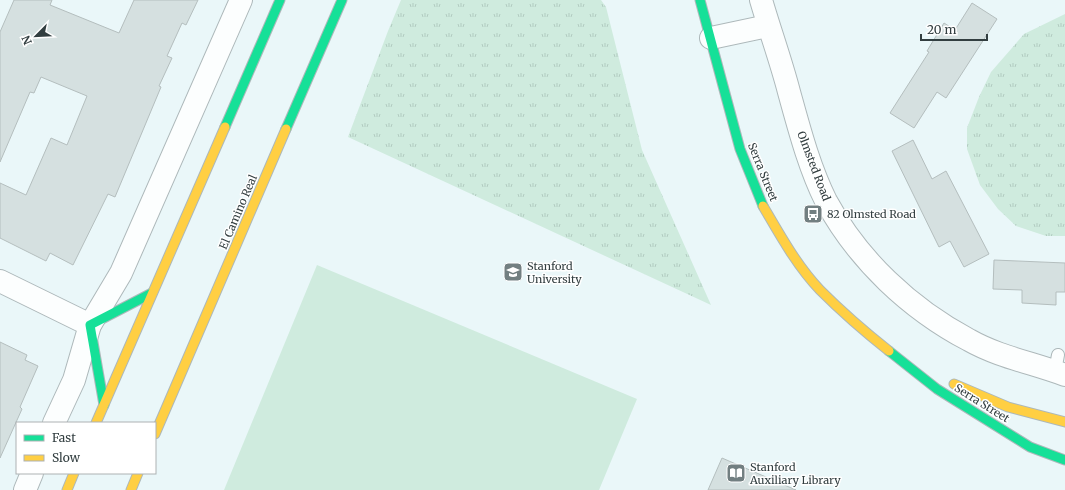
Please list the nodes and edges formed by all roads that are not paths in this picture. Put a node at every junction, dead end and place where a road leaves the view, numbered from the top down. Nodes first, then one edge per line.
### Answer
1 (241, 0) edge
2 (280, 0) edge
3 (342, 0) edge
4 (700, 0) edge
5 (761, 0) edge
6 (768, 26) junction
7 (711, 38) junction
8 (0, 281) edge
9 (152, 293) junction
10 (90, 325) junction
11 (894, 354) junction
12 (1059, 367) edge
13 (935, 374) dead end
14 (948, 381) dead end
15 (104, 405) junction
16 (54, 422) edge
17 (96, 422) edge
18 (1065, 422) edge
19 (156, 432) edge
20 (1065, 460) edge
21 (32, 474) edge
22 (74, 474) edge
23 (138, 474) edge
24 (24, 490) edge
25 (67, 490) edge
26 (131, 490) edge

1 - 10 street
2 - 9 main road
3 - 19 main road, El Camino Real
4 - 7 main road, Serra Street
5 - 6 street, Olmsted Road
6 - 7 street
6 - 12 street, Olmsted Road
7 - 11 main road, Serra Street
8 - 10 street
9 - 10 main road
9 - 15 main road
10 - 15 main road
10 - 16 street
11 - 13 main road, Serra Street
11 - 20 main road, Serra Street
14 - 18 main road, Serra Street
15 - 17 main road
21 - 24 street
22 - 25 main road
23 - 26 main road

